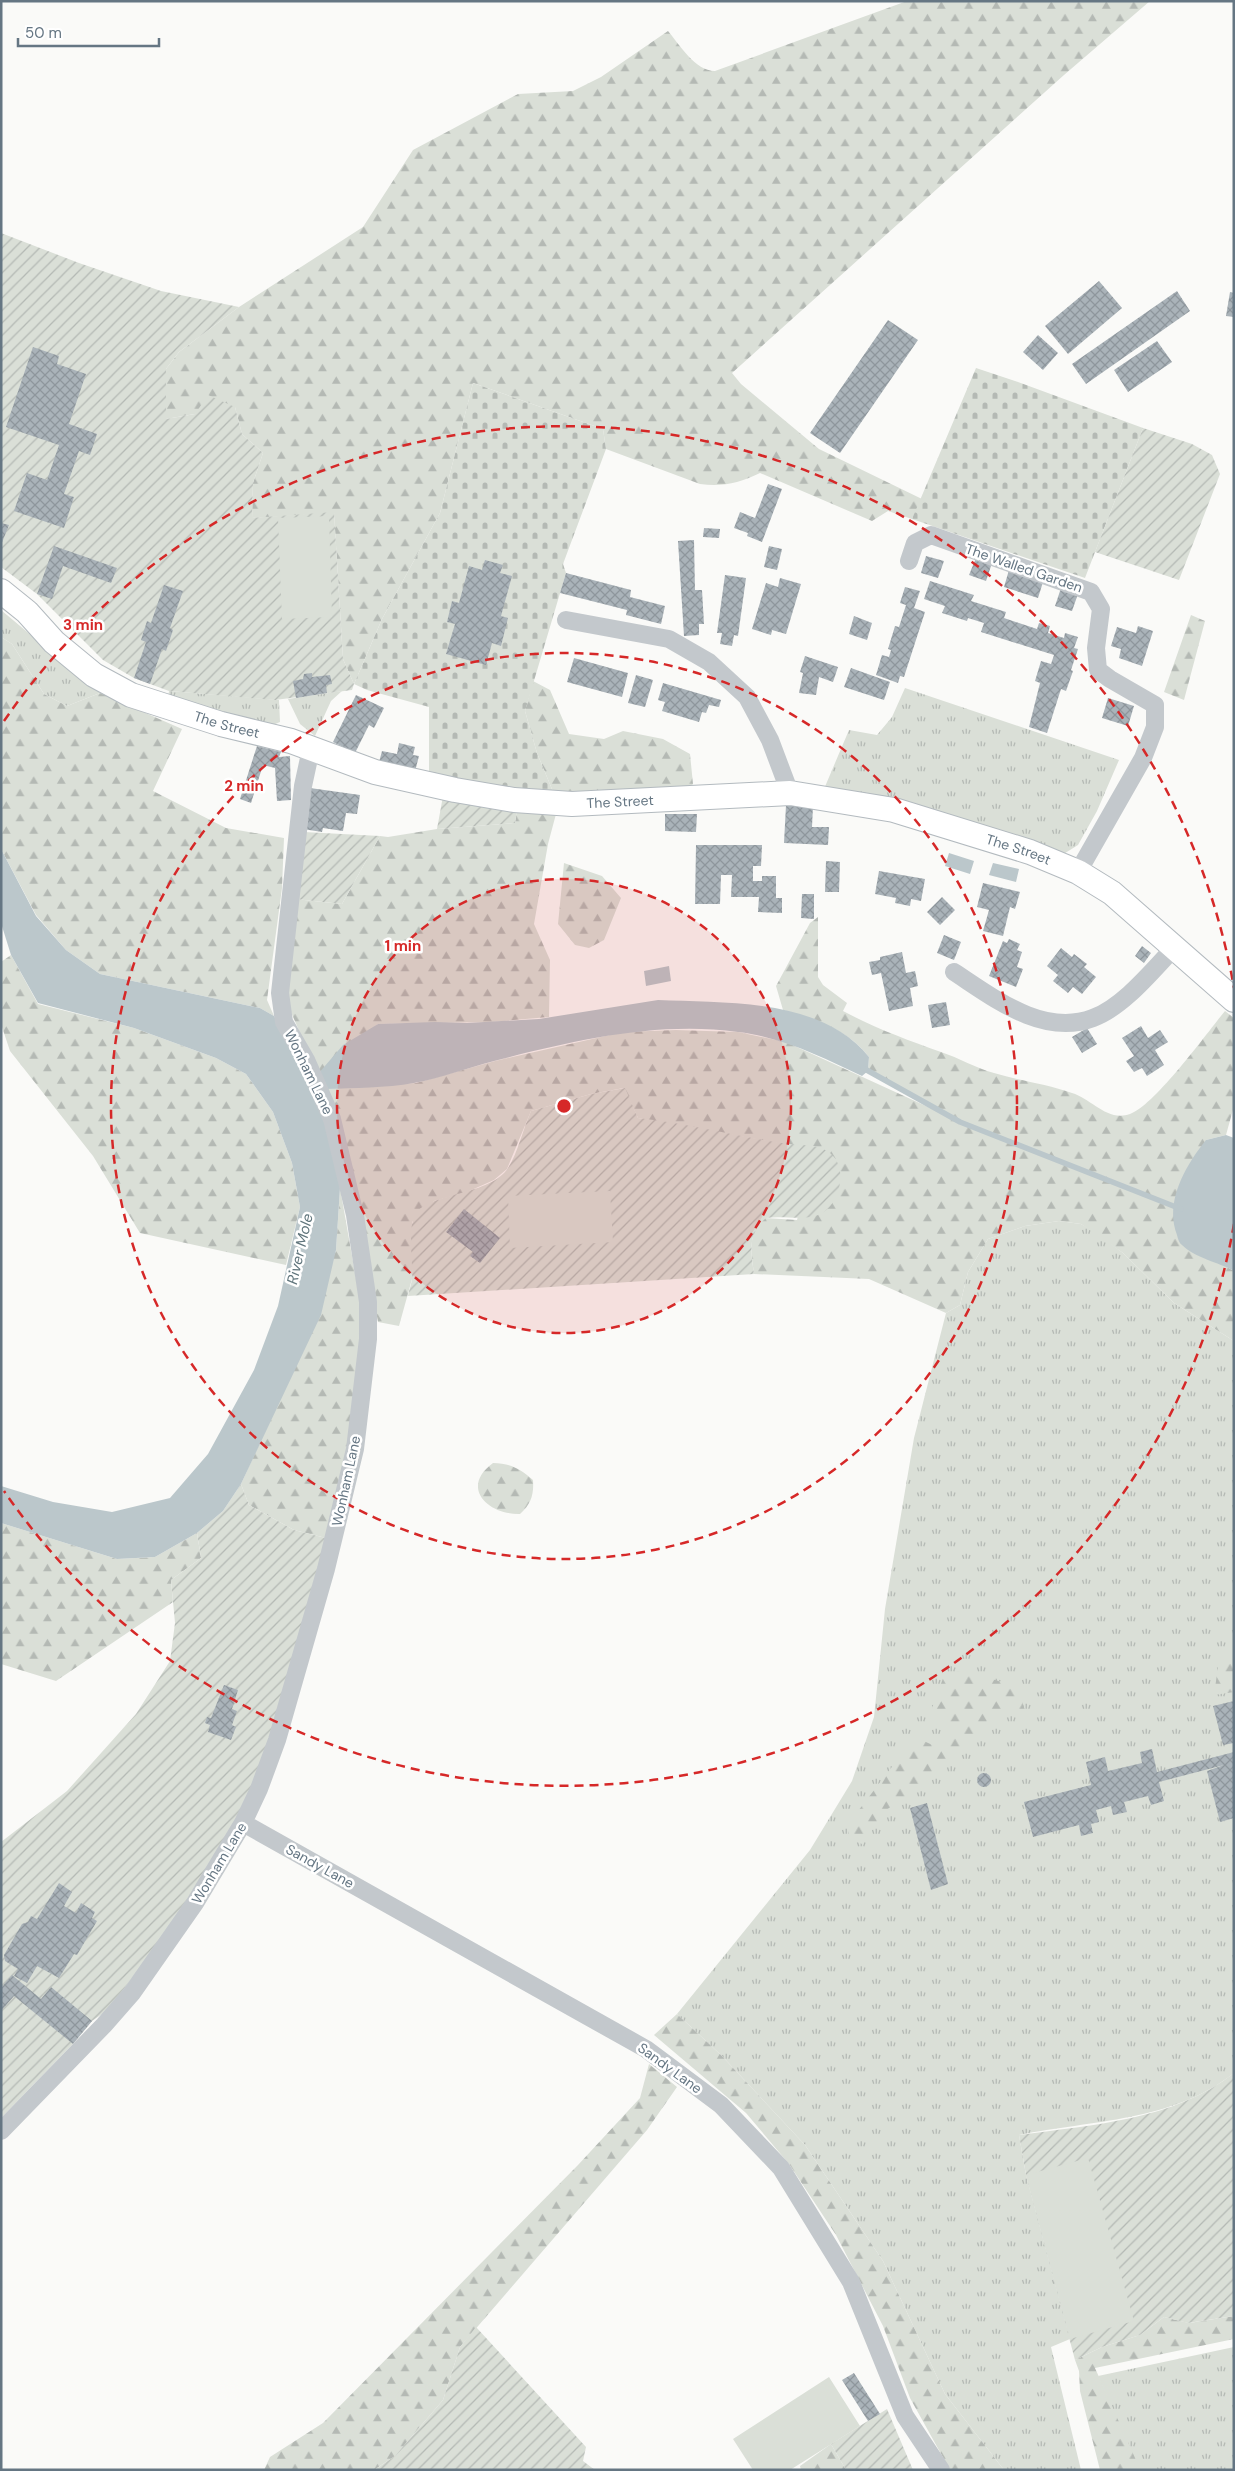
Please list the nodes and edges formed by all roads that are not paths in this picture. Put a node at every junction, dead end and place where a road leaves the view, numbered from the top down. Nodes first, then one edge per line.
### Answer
1 (909, 561) dead end
2 (1, 591) edge
3 (566, 620) dead end
4 (311, 749) junction
5 (790, 793) junction
6 (1078, 872) junction
7 (1173, 948) junction
8 (954, 972) dead end
9 (1234, 1000) edge
10 (243, 1823) junction
11 (1, 2131) edge
12 (941, 2470) edge

1 - 6 street, The Walled Garden
2 - 4 street, The Street
3 - 5 street
4 - 5 street, The Street
4 - 10 street, Wonham Lane
5 - 6 street, The Street
6 - 7 street, The Street
7 - 8 street
7 - 9 street, The Street
10 - 11 street, Wonham Lane
10 - 12 street, Sandy Lane

